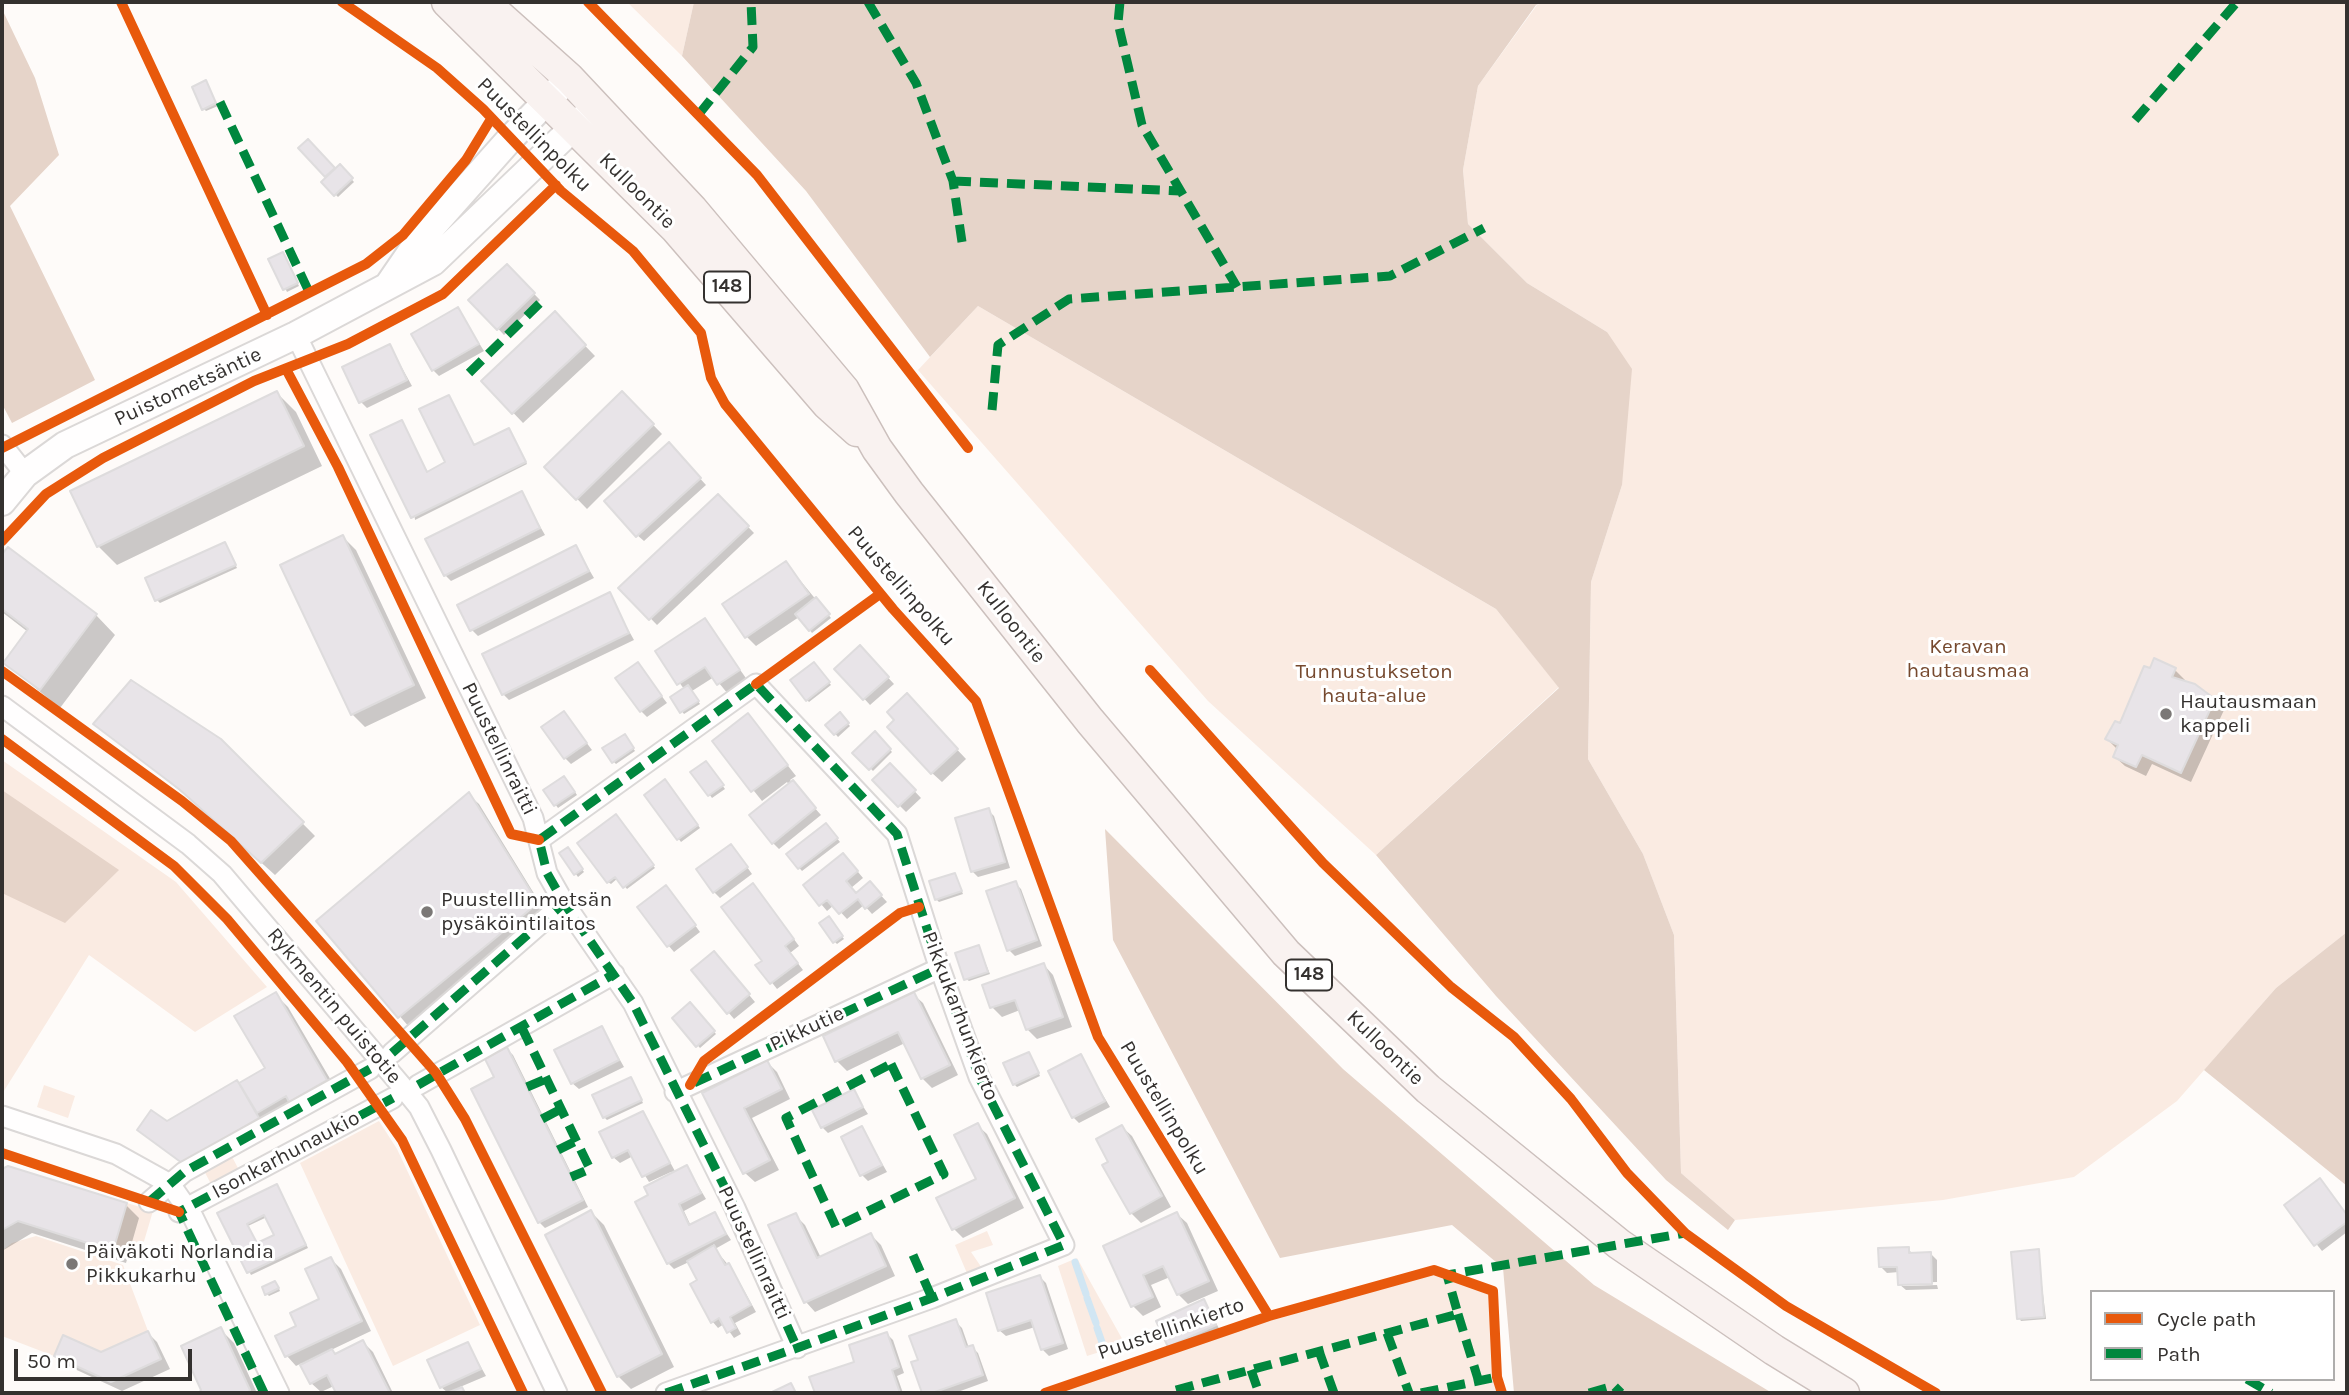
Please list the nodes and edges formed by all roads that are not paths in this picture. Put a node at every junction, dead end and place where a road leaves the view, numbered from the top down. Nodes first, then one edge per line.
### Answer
1 (447, 2) edge
2 (484, 2) edge
3 (569, 78) junction
4 (546, 102) junction
5 (596, 106) junction
6 (573, 128) junction
7 (387, 289) junction
8 (296, 335) junction
9 (2, 444) edge
10 (877, 449) junction
11 (25, 474) junction
12 (2, 502) edge
13 (2, 706) edge
14 (539, 840) junction
15 (564, 903) junction
16 (940, 968) junction
17 (614, 974) junction
18 (392, 1053) dead end
19 (370, 1069) dead end
20 (418, 1085) dead end
21 (675, 1092) junction
22 (393, 1098) dead end
23 (2, 1116) edge
24 (170, 1184) junction
25 (149, 1202) dead end
26 (187, 1212) junction
27 (797, 1348) junction
28 (279, 1393) edge
29 (557, 1393) edge
30 (666, 1393) edge
31 (1844, 1393) edge

1 - 4 main road, Kulloontie / 148
2 - 3 main road, Kulloontie / 148
3 - 4 street
3 - 5 main road, Kulloontie / 148
4 - 6 main road, Kulloontie / 148
4 - 7 street
5 - 6 street, Puistometsäntie
5 - 10 main road, Kulloontie / 148
6 - 7 street, Puistometsäntie
6 - 10 main road, Kulloontie / 148
7 - 8 street, Puistometsäntie
8 - 11 street, Puistometsäntie
8 - 14 street, Puustellinraitti
9 - 11 street
10 - 31 main road, Kulloontie / 148
11 - 12 street, Puistometsäntie
13 - 29 street, Rykmentin puistotie
14 - 15 street, Puustellinraitti
14 - 16 street, Pikkukarhunkierto
15 - 17 street, Puustellinraitti
15 - 18 street
16 - 21 street, Pikkutie
16 - 27 street, Pikkukarhunkierto
17 - 20 street
17 - 21 street, Puustellinraitti
19 - 24 street
21 - 27 street, Puustellinraitti
22 - 26 street, Isonkarhunaukio
23 - 24 street
24 - 25 street
24 - 26 street
26 - 28 street
27 - 30 street

